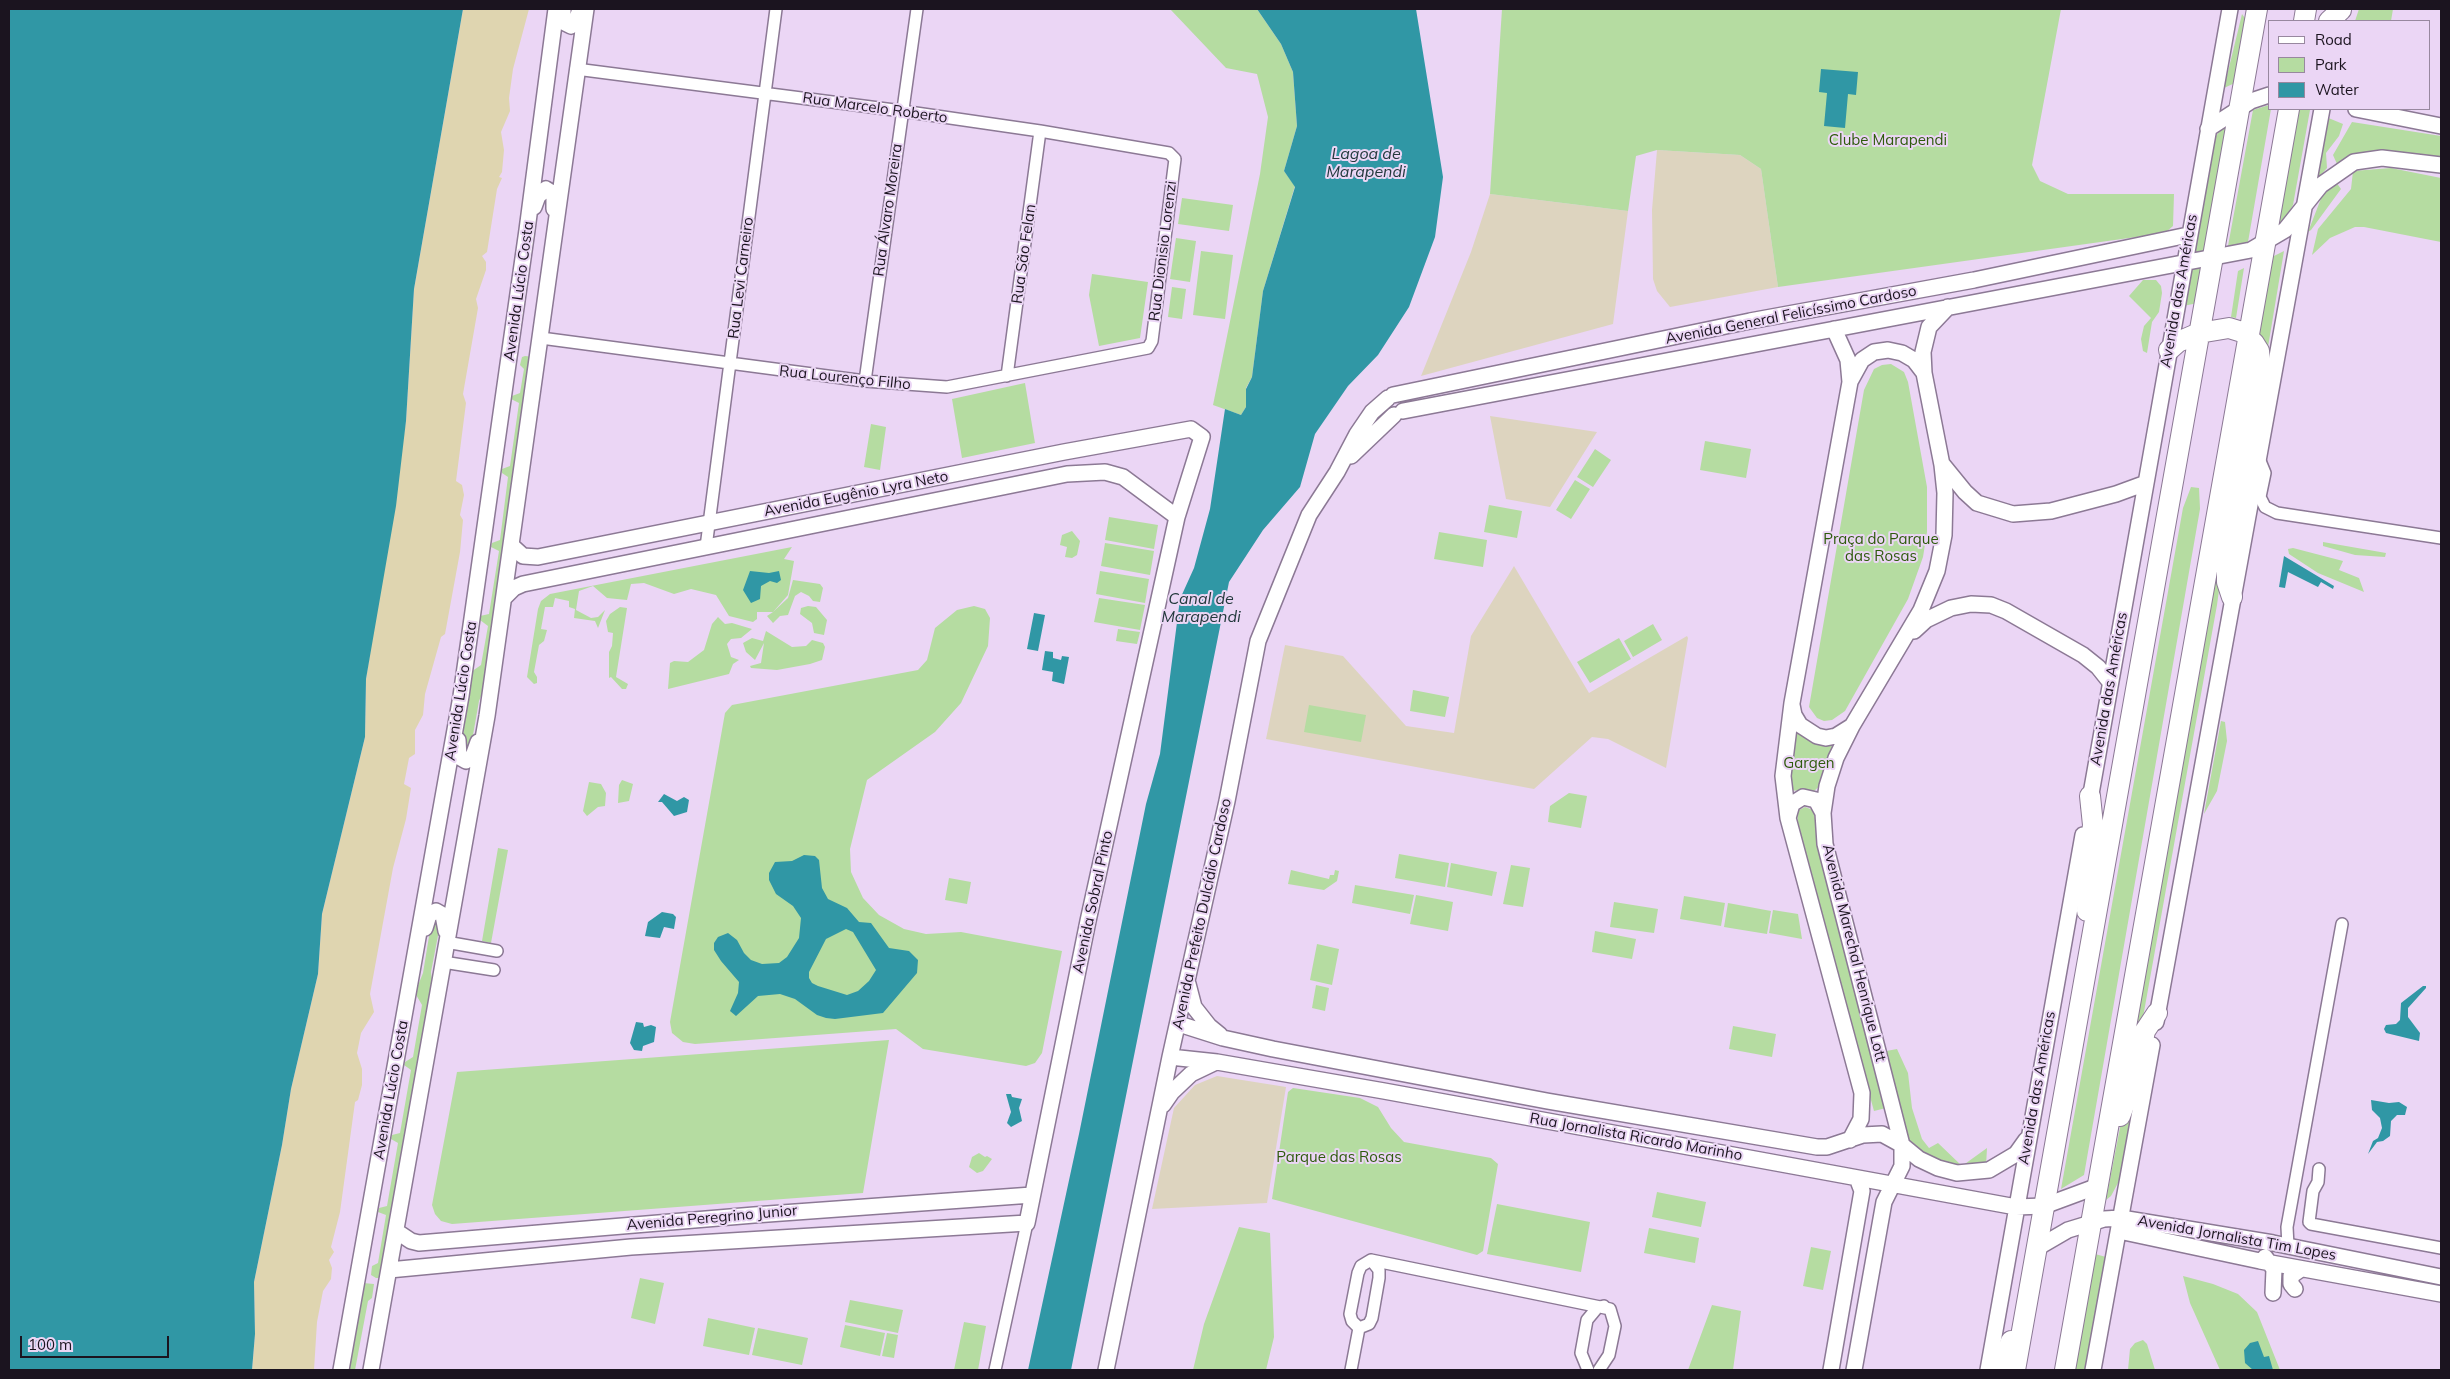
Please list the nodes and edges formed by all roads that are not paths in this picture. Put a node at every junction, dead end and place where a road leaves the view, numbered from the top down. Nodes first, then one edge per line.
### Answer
1 (556, 9) edge
2 (563, 9) edge
3 (580, 9) edge
4 (586, 9) edge
5 (776, 9) edge
6 (917, 9) edge
7 (2230, 9) edge
8 (2258, 14) edge
9 (576, 69) junction
10 (764, 94) junction
11 (2268, 95) edge
12 (2239, 109) junction
13 (2289, 110) edge
14 (2322, 110) edge
15 (2364, 110) edge
16 (902, 111) junction
17 (2441, 126) edge
18 (2208, 129) junction
19 (1040, 131) junction
20 (1172, 155) joint
21 (2441, 165) edge
22 (2302, 208) junction
23 (527, 230) junction
24 (554, 235) junction
25 (2188, 235) junction
26 (2265, 244) junction
27 (2212, 257) junction
28 (2183, 263) junction
29 (1974, 280) junction
30 (1980, 301) junction
31 (1948, 307) junction
32 (1762, 320) junction
33 (1834, 329) junction
34 (2199, 333) junction
35 (2248, 337) junction
36 (541, 338) junction
37 (1766, 342) junction
38 (1148, 348) joint
39 (1618, 349) junction
40 (2168, 350) junction
41 (730, 364) junction
42 (1528, 367) junction
43 (1622, 369) junction
44 (1924, 373) junction
45 (1007, 376) junction
46 (865, 381) junction
47 (1850, 382) junction
48 (1534, 386) junction
49 (1390, 397) junction
50 (1398, 413) junction
51 (1202, 437) joint
52 (1064, 452) junction
53 (2258, 456) junction
54 (1942, 465) junction
55 (1337, 472) junction
56 (1067, 474) junction
57 (2146, 483) junction
58 (877, 490) junction
59 (882, 512) junction
60 (1177, 517) junction
61 (708, 523) junction
62 (2441, 538) edge
63 (512, 546) junction
64 (706, 547) junction
65 (506, 597) junction
66 (2232, 597) junction
67 (1907, 637) junction
68 (2110, 682) junction
69 (461, 696) junction
70 (1792, 703) junction
71 (487, 716) junction
72 (1852, 726) junction
73 (2090, 796) junction
74 (1823, 813) junction
75 (1788, 818) junction
76 (2342, 924) dead end
77 (446, 942) junction
78 (497, 951) dead end
79 (443, 962) junction
80 (2089, 962) junction
81 (414, 964) junction
82 (494, 970) dead end
83 (1188, 981) junction
84 (2158, 1013) junction
85 (1179, 1024) junction
86 (1223, 1038) junction
87 (1273, 1049) junction
88 (1877, 1049) junction
89 (1852, 1055) junction
90 (1170, 1057) junction
91 (1217, 1062) junction
92 (1388, 1071) junction
93 (1269, 1072) junction
94 (1384, 1090) junction
95 (1547, 1101) junction
96 (1159, 1110) junction
97 (1544, 1120) junction
98 (1720, 1131) junction
99 (2029, 1134) junction
100 (1850, 1140) junction
101 (1902, 1145) junction
102 (1716, 1151) junction
103 (2319, 1169) dead end
104 (1856, 1178) junction
105 (2099, 1180) junction
106 (1892, 1183) junction
107 (1032, 1195) junction
108 (907, 1204) junction
109 (2044, 1206) junction
110 (2016, 1207) junction
111 (754, 1215) junction
112 (1858, 1220) junction
113 (2092, 1222) junction
114 (1026, 1223) junction
115 (1880, 1224) junction
116 (2120, 1225) junction
117 (908, 1230) junction
118 (396, 1231) junction
119 (2167, 1233) junction
120 (755, 1239) junction
121 (2287, 1239) junction
122 (2273, 1243) junction
123 (2037, 1248) junction
124 (2441, 1248) edge
125 (1371, 1260) junction
126 (2277, 1264) junction
127 (2301, 1269) junction
128 (389, 1270) junction
129 (2441, 1277) edge
130 (2295, 1289) dead end
131 (2273, 1293) dead end
132 (2441, 1294) edge
133 (1604, 1306) junction
134 (2026, 1312) junction
135 (1359, 1328) junction
136 (341, 1370) edge
137 (371, 1370) edge
138 (995, 1370) edge
139 (1106, 1370) edge
140 (1351, 1370) edge
141 (1588, 1370) edge
142 (1599, 1370) edge
143 (1831, 1370) edge
144 (1854, 1370) edge
145 (1988, 1370) edge
146 (2000, 1370) edge
147 (2015, 1370) edge
148 (2065, 1370) edge
149 (2093, 1370) edge

1 - 23 street, Avenida Lúcio Costa
2 - 3 street
4 - 9 street, Avenida Lúcio Costa
5 - 10 street, Rua Levi Carneiro
6 - 16 street, Rua Álvaro Moreira
7 - 18 street, Avenida das Américas
8 - 12 highway, Avenida das Américas
9 - 10 street, Rua Marcelo Roberto
9 - 24 street, Avenida Lúcio Costa
10 - 16 street, Rua Marcelo Roberto
10 - 41 street, Rua Levi Carneiro
11 - 12 street
12 - 18 street
12 - 27 highway, Avenida das Américas
13 - 26 highway
14 - 22 street
15 - 17 street
16 - 19 street, Rua Marcelo Roberto
16 - 46 street, Rua Álvaro Moreira
18 - 25 street, Avenida das Américas
19 - 20 street, Rua Marcelo Roberto
19 - 45 street, Rua São Felan
20 - 38 street, Rua Dionisio Lorenzi
21 - 22 street, Avenida General Felicíssimo Cardoso
22 - 26 street, Avenida General Felicíssimo Cardoso
22 - 53 street
23 - 24 street
23 - 69 street, Avenida Lúcio Costa
24 - 36 street, Avenida Lúcio Costa
25 - 28 street, Avenida das Américas
25 - 29 street, Avenida General Felicíssimo Cardoso
26 - 27 street, Avenida General Felicíssimo Cardoso
26 - 35 highway
27 - 28 street, Avenida General Felicíssimo Cardoso
27 - 34 highway, Avenida das Américas
28 - 30 street, Avenida General Felicíssimo Cardoso
28 - 40 street, Avenida das Américas
29 - 30 street
29 - 32 street, Avenida General Felicíssimo Cardoso
30 - 31 street, Avenida General Felicíssimo Cardoso
31 - 33 street, Avenida General Felicíssimo Cardoso
31 - 44 street, Avenida Marechal Henrique Lott
32 - 37 street
32 - 39 street, Avenida General Felicíssimo Cardoso
33 - 37 street, Avenida General Felicíssimo Cardoso
33 - 47 street, Avenida Marechal Henrique Lott
34 - 35 highway
34 - 40 highway
34 - 80 highway, Avenida das Américas
35 - 66 highway
35 - 105 highway
36 - 41 street, Rua Lourenço Filho
36 - 63 street, Avenida Lúcio Costa
37 - 43 street, Avenida General Felicíssimo Cardoso
38 - 45 street, Rua Lourenço Filho
39 - 42 street, Avenida General Felicíssimo Cardoso
39 - 43 street
40 - 57 street, Avenida das Américas
41 - 46 street, Rua Lourenço Filho
41 - 61 street, Rua Levi Carneiro
42 - 48 street
42 - 49 street, Avenida General Felicíssimo Cardoso
43 - 48 street, Avenida General Felicíssimo Cardoso
44 - 47 street
44 - 54 street, Avenida Marechal Henrique Lott
45 - 46 street, Rua Lourenço Filho
47 - 70 street, Avenida Marechal Henrique Lott
48 - 50 street, Avenida General Felicíssimo Cardoso
49 - 50 street
49 - 55 street
50 - 55 street
51 - 52 street, Avenida Eugênio Lyra Neto
51 - 60 street, Avenida Sobral Pinto
52 - 56 street
52 - 58 street, Avenida Eugênio Lyra Neto
53 - 62 street
53 - 66 street
54 - 57 street
54 - 67 street, Avenida Marechal Henrique Lott
55 - 83 street, Avenida Prefeito Dulcídio Cardoso
56 - 59 street, Avenida Eugênio Lyra Neto
56 - 60 street, Avenida Eugênio Lyra Neto
57 - 68 street, Avenida das Américas
58 - 59 street
58 - 61 street, Avenida Eugênio Lyra Neto
59 - 64 street, Avenida Eugênio Lyra Neto
60 - 107 street, Avenida Sobral Pinto
61 - 63 street, Avenida Eugênio Lyra Neto
61 - 64 street, Rua Levi Carneiro
63 - 65 street, Avenida Lúcio Costa
64 - 65 street, Avenida Eugênio Lyra Neto
65 - 71 street, Avenida Lúcio Costa
66 - 84 street
67 - 68 street
67 - 72 street, Avenida Marechal Henrique Lott
68 - 73 street, Avenida das Américas
69 - 71 street
69 - 81 street, Avenida Lúcio Costa
70 - 72 street
70 - 75 street, Avenida Marechal Henrique Lott
71 - 77 street, Avenida Lúcio Costa
72 - 74 street, Avenida Marechal Henrique Lott
73 - 80 highway
73 - 99 street, Avenida das Américas
74 - 75 street
74 - 88 street, Avenida Marechal Henrique Lott
75 - 89 street, Avenida Marechal Henrique Lott
76 - 121 street
77 - 78 street
77 - 79 street, Avenida Lúcio Costa
77 - 81 street
79 - 82 street
79 - 118 street, Avenida Lúcio Costa
80 - 109 highway, Avenida das Américas
81 - 136 street, Avenida Lúcio Costa
83 - 85 street, Avenida Prefeito Dulcídio Cardoso
83 - 86 street
84 - 105 highway
84 - 116 street
85 - 86 street, Rua Jornalista Ricardo Marinho
85 - 90 street, Avenida Prefeito Dulcídio Cardoso
86 - 87 street, Rua Jornalista Ricardo Marinho
87 - 92 street, Rua Jornalista Ricardo Marinho
87 - 93 street
88 - 89 street
88 - 101 street, Avenida Marechal Henrique Lott
89 - 100 street, Avenida Marechal Henrique Lott
90 - 91 street, Rua Jornalista Ricardo Marinho
90 - 96 street, Avenida Prefeito Dulcídio Cardoso
91 - 93 street, Rua Jornalista Ricardo Marinho
91 - 96 street
92 - 94 street
92 - 95 street, Rua Jornalista Ricardo Marinho
93 - 94 street, Rua Jornalista Ricardo Marinho
94 - 97 street, Rua Jornalista Ricardo Marinho
95 - 97 street
95 - 98 street, Rua Jornalista Ricardo Marinho
96 - 139 street, Avenida Prefeito Dulcídio Cardoso
97 - 102 street, Rua Jornalista Ricardo Marinho
98 - 100 street, Rua Jornalista Ricardo Marinho
98 - 102 street
99 - 101 street, Rua Jornalista Ricardo Marinho
99 - 110 street, Avenida das Américas
100 - 101 street, Rua Jornalista Ricardo Marinho
101 - 106 street, Avenida Marechal Henrique Lott
102 - 104 street, Rua Jornalista Ricardo Marinho
103 - 124 street
104 - 106 street, Rua Jornalista Ricardo Marinho
104 - 112 street
105 - 109 street, Rua Jornalista Ricardo Marinho
105 - 113 highway
106 - 110 street, Rua Jornalista Ricardo Marinho
106 - 115 street, Avenida Marechal Henrique Lott
107 - 108 street, Avenida Peregrino Junior
107 - 114 street, Avenida Sobral Pinto
108 - 111 street, Avenida Peregrino Junior
108 - 117 street
109 - 110 street, Rua Jornalista Ricardo Marinho
109 - 123 highway, Avenida das Américas
110 - 145 street, Avenida das Américas
111 - 118 street, Avenida Peregrino Junior
111 - 120 street
112 - 115 street
112 - 143 street
113 - 116 street, Avenida Jornalista Tim Lopes
113 - 123 street, Avenida Jornalista Tim Lopes
113 - 148 highway
114 - 117 street, Avenida Peregrino Junior
114 - 138 street, Avenida Sobral Pinto
115 - 144 street, Avenida Marechal Henrique Lott
116 - 119 street, Avenida Jornalista Tim Lopes
116 - 149 street
117 - 120 street, Avenida Peregrino Junior
118 - 128 street, Avenida Lúcio Costa
119 - 122 street, Avenida Jornalista Tim Lopes
119 - 126 street, Avenida Jornalista Tim Lopes
120 - 128 street, Avenida Peregrino Junior
121 - 122 street, Avenida Jornalista Tim Lopes
121 - 126 street
121 - 129 street, Avenida Jornalista Tim Lopes
122 - 126 street
123 - 134 highway, Avenida das Américas
125 - 133 street
125 - 135 street
125 - 135 street
126 - 127 street, Avenida Jornalista Tim Lopes
126 - 131 street
127 - 130 street
127 - 132 street, Avenida Jornalista Tim Lopes
128 - 137 street, Avenida Lúcio Costa
133 - 141 street
133 - 142 street
134 - 146 highway
134 - 147 highway, Avenida das Américas
135 - 140 street

